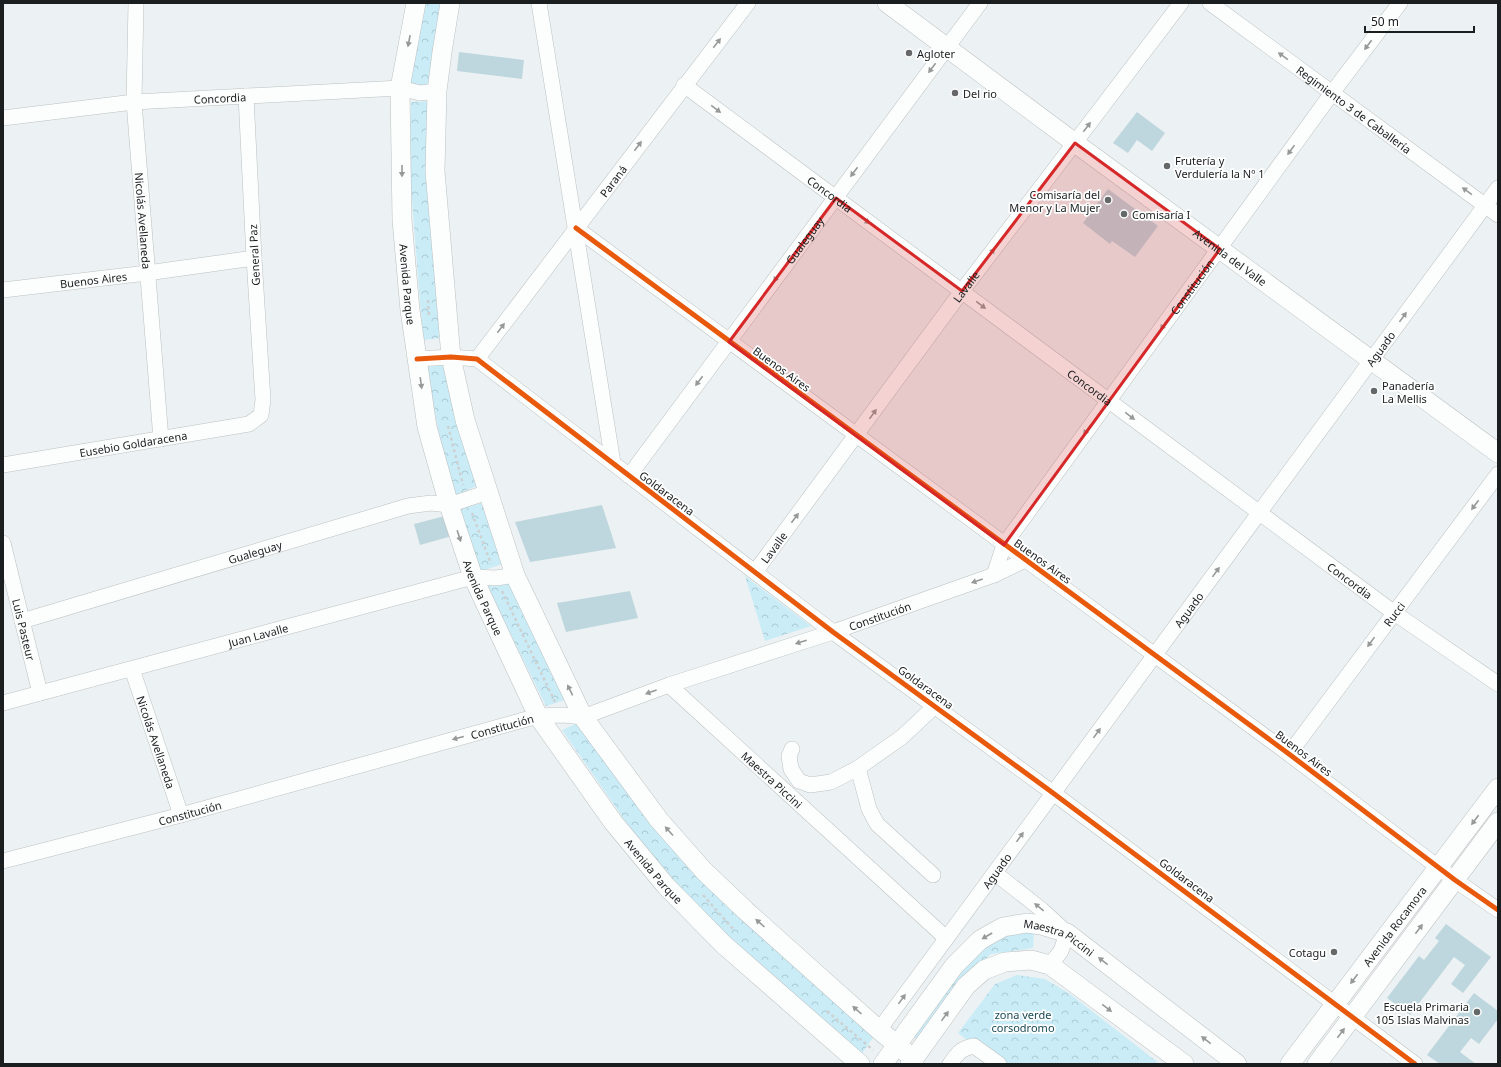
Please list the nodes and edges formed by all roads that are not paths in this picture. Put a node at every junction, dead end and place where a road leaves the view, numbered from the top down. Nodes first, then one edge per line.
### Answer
1 (136, 3) edge
2 (416, 3) edge
3 (450, 3) edge
4 (539, 3) edge
5 (748, 3) edge
6 (886, 3) edge
7 (980, 3) edge
8 (1181, 3) edge
9 (1210, 3) edge
10 (1400, 3) edge
11 (947, 48) junction
12 (684, 85) junction
13 (400, 88) junction
14 (437, 91) junction
15 (1332, 93) junction
16 (246, 96) junction
17 (134, 102) junction
18 (3, 118) edge
19 (1075, 143) junction
20 (1498, 188) edge
21 (836, 198) junction
22 (1486, 205) junction
23 (1498, 214) edge
24 (576, 228) junction
25 (1220, 249) junction
26 (254, 258) junction
27 (148, 273) junction
28 (3, 290) edge
29 (962, 291) junction
30 (729, 342) junction
31 (451, 357) junction
32 (417, 359) junction
33 (477, 359) junction
34 (1372, 360) junction
35 (1108, 401) junction
36 (261, 415) joint
37 (857, 436) junction
38 (161, 439) junction
39 (1498, 453) edge
40 (613, 463) junction
41 (3, 465) edge
42 (1498, 474) edge
43 (629, 476) junction
44 (488, 492) junction
45 (449, 505) junction
46 (1259, 513) junction
47 (3, 543) edge
48 (1004, 545) junction
49 (1025, 560) junction
50 (755, 572) junction
51 (515, 575) junction
52 (994, 575) junction
53 (473, 577) junction
54 (1393, 612) junction
55 (22, 621) junction
56 (832, 632) junction
57 (1154, 655) junction
58 (132, 669) junction
59 (1498, 684) edge
60 (669, 685) junction
61 (40, 693) junction
62 (3, 703) edge
63 (935, 706) junction
64 (538, 716) junction
65 (583, 717) junction
66 (792, 749) dead end
67 (1288, 754) junction
68 (858, 768) junction
69 (1498, 788) edge
70 (1053, 793) junction
71 (181, 815) junction
72 (1498, 822) edge
73 (3, 861) edge
74 (1438, 868) junction
75 (995, 873) junction
76 (933, 875) dead end
77 (1455, 880) junction
78 (1498, 910) edge
79 (1067, 933) junction
80 (946, 938) junction
81 (1050, 965) junction
82 (1336, 1004) junction
83 (1352, 1017) junction
84 (879, 1030) junction
85 (897, 1045) junction
86 (912, 1061) edge
87 (858, 1063) edge
88 (883, 1064) edge
89 (950, 1064) edge
90 (999, 1064) edge
91 (1184, 1064) edge
92 (1237, 1064) edge
93 (1290, 1064) edge
94 (1317, 1064) edge
95 (1415, 1064) edge

1 - 17 street, Nicolás Avellaneda
2 -> 13 main road, Avenida Parque
3 - 14 main road
4 - 24 street
12 -> 5 street, Paraná
6 - 11 main road, Avenida del Valle
7 - 11 street, Gualeguay
19 -> 8 street, Lavalle
15 -> 9 street, Regimiento 3 de Caballería
10 -> 15 street, Constitución
11 - 19 main road, Avenida del Valle
11 -> 21 street, Gualeguay
12 -> 21 street, Concordia
24 -> 12 street, Paraná
13 - 14 street, Concordia
13 - 16 street, Concordia
13 -> 32 main road, Avenida Parque
14 - 31 main road
22 -> 15 street, Regimiento 3 de Caballería
15 -> 25 street, Constitución
16 - 17 street, Concordia
16 - 26 street, General Paz
17 - 18 street, Concordia
17 - 27 street, Nicolás Avellaneda
19 - 25 main road, Avenida del Valle
29 -> 19 street, Lavalle
20 - 22 street, Aguado
21 -> 29 street, Concordia
21 -> 30 street, Gualeguay
22 - 23 street, Regimiento 3 de Caballería
34 -> 22 street, Aguado
24 - 30 street, Buenos Aires
33 -> 24 street, Paraná
24 - 40 street
25 - 34 main road, Avenida del Valle
25 -> 35 street, Constitución
26 - 27 street, Buenos Aires
26 - 36 street, General Paz
27 - 28 street, Buenos Aires
27 - 38 street, Nicolás Avellaneda
29 -> 35 street, Concordia
37 -> 29 street, Lavalle
30 - 37 street, Buenos Aires
30 -> 43 street, Gualeguay
31 - 32 street
31 - 33 street
31 - 44 main road
32 -> 45 main road, Avenida Parque
33 - 40 street, Goldaracena
34 - 39 main road, Avenida del Valle
34 - 46 street, Aguado
35 -> 46 street, Concordia
35 -> 48 street, Constitución
36 - 38 street, Eusebio Goldaracena
37 - 48 street, Buenos Aires
50 -> 37 street, Lavalle
38 - 41 street, Eusebio Goldaracena
40 - 43 street, Goldaracena
42 -> 54 street, Rucci
43 - 50 street, Goldaracena
44 - 45 street, Gualeguay
44 - 51 main road
45 -> 53 main road, Avenida Parque
45 - 55 street, Gualeguay
46 - 54 street, Concordia
57 -> 46 street, Aguado
47 - 55 street, Luis Pasteur
48 - 49 street, Buenos Aires
48 - 52 street, Constitución
49 - 52 street, Constitución
49 - 57 street, Buenos Aires
50 - 56 street, Goldaracena
51 - 53 street, Juan Lavalle
65 -> 51 main road
52 -> 56 street, Constitución
53 - 58 street, Juan Lavalle
53 - 64 main road, Avenida Parque
54 - 59 street, Concordia
54 -> 67 street, Rucci
55 - 61 street, Luis Pasteur
56 -> 60 street, Constitución
56 - 63 street, Goldaracena
57 - 67 street, Buenos Aires
70 -> 57 street, Aguado
58 - 61 street, Juan Lavalle
58 - 71 street, Nicolás Avellaneda
60 -> 65 street, Constitución
60 - 80 street, Maestra Piccini
61 - 62 street, Juan Lavalle
63 - 68 street
63 - 70 street, Goldaracena
64 - 65 street, Constitución
64 -> 71 street, Constitución
64 - 87 main road, Avenida Parque
84 -> 65 main road
66 - 68 street
67 - 74 street, Buenos Aires
68 - 76 street
69 -> 74 main road, Avenida Rocamora
75 -> 70 street, Aguado
70 - 82 street, Goldaracena
71 - 73 street, Constitución
72 - 77 main road, Avenida Rocamora
74 - 77 street, Buenos Aires
74 -> 82 main road, Avenida Rocamora
79 -> 75 street
75 - 80 street, Aguado
77 - 78 street, Buenos Aires
83 -> 77 main road, Avenida Rocamora
79 - 81 street
79 -> 85 main road, Maestra Piccini
92 -> 79 main road, Maestra Piccini
84 -> 80 street, Aguado
86 -> 81 main road
81 -> 91 main road
82 - 83 street, Goldaracena
82 - 93 main road, Avenida Rocamora
94 -> 83 main road, Avenida Rocamora
83 - 95 street, Goldaracena
84 - 85 main road
85 - 86 main road
85 - 88 main road, Maestra Piccini
89 - 90 street

